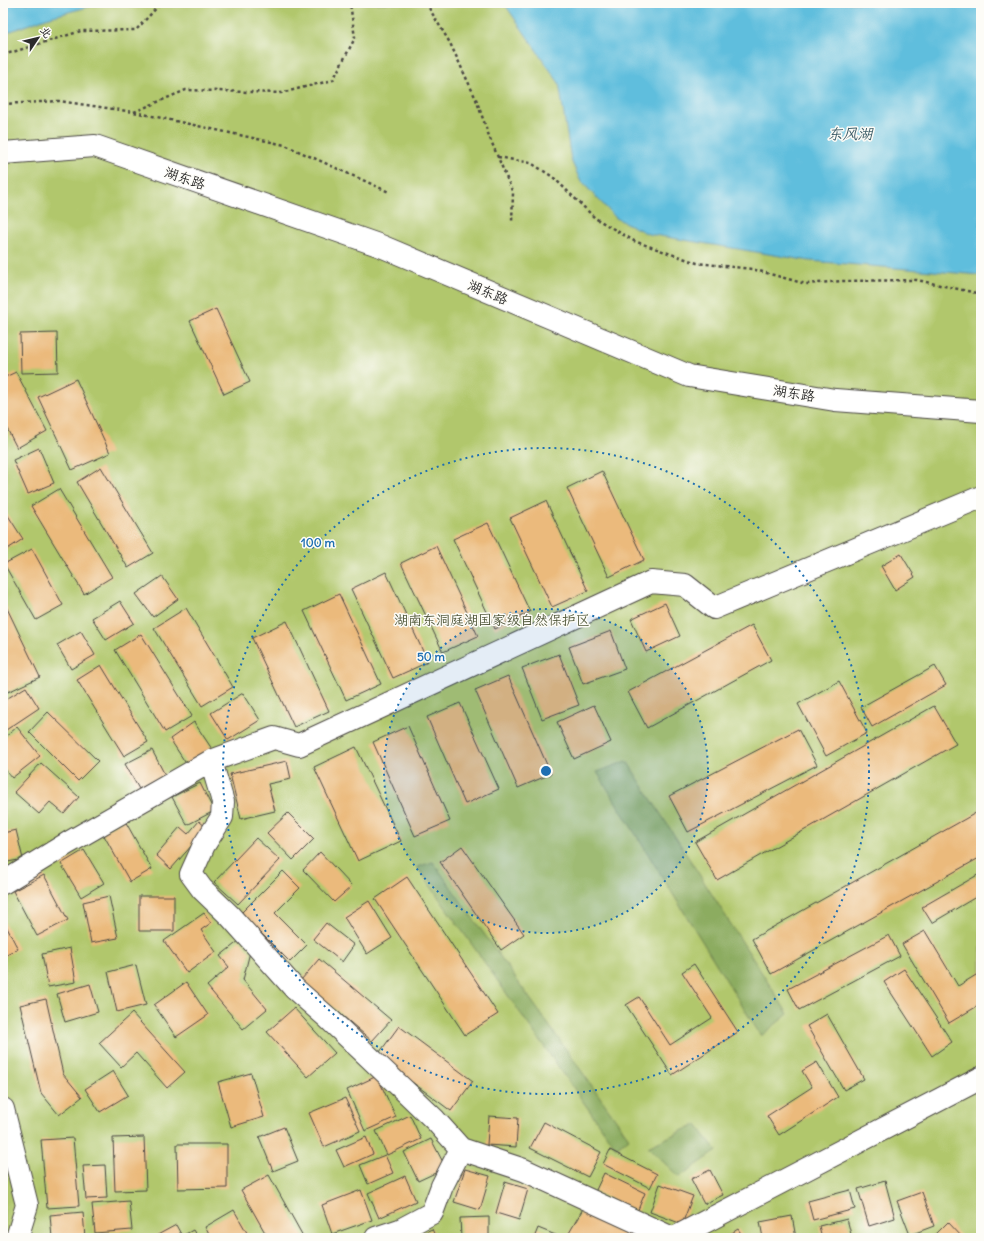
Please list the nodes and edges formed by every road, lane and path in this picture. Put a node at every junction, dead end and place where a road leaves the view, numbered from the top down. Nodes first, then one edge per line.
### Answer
1 (161, 3) edge
2 (350, 3) edge
3 (426, 3) edge
4 (3, 55) edge
5 (3, 104) edge
6 (134, 112) junction
7 (3, 153) edge
8 (498, 157) junction
9 (389, 192) dead end
10 (512, 223) dead end
11 (981, 294) edge
12 (981, 411) edge
13 (981, 497) edge
14 (211, 762) junction
15 (3, 883) edge
16 (981, 1078) edge
17 (3, 1109) edge
18 (461, 1149) junction
19 (17, 1238) edge
20 (376, 1238) edge
21 (673, 1238) edge

1 - 4 path
2 - 6 path
3 - 8 path
5 - 6 path
6 - 9 path
7 - 12 street, 湖东路
8 - 10 path
8 - 11 path
13 - 14 street
14 - 15 street
14 - 18 street
16 - 21 street
17 - 19 street
18 - 20 street
18 - 21 street

